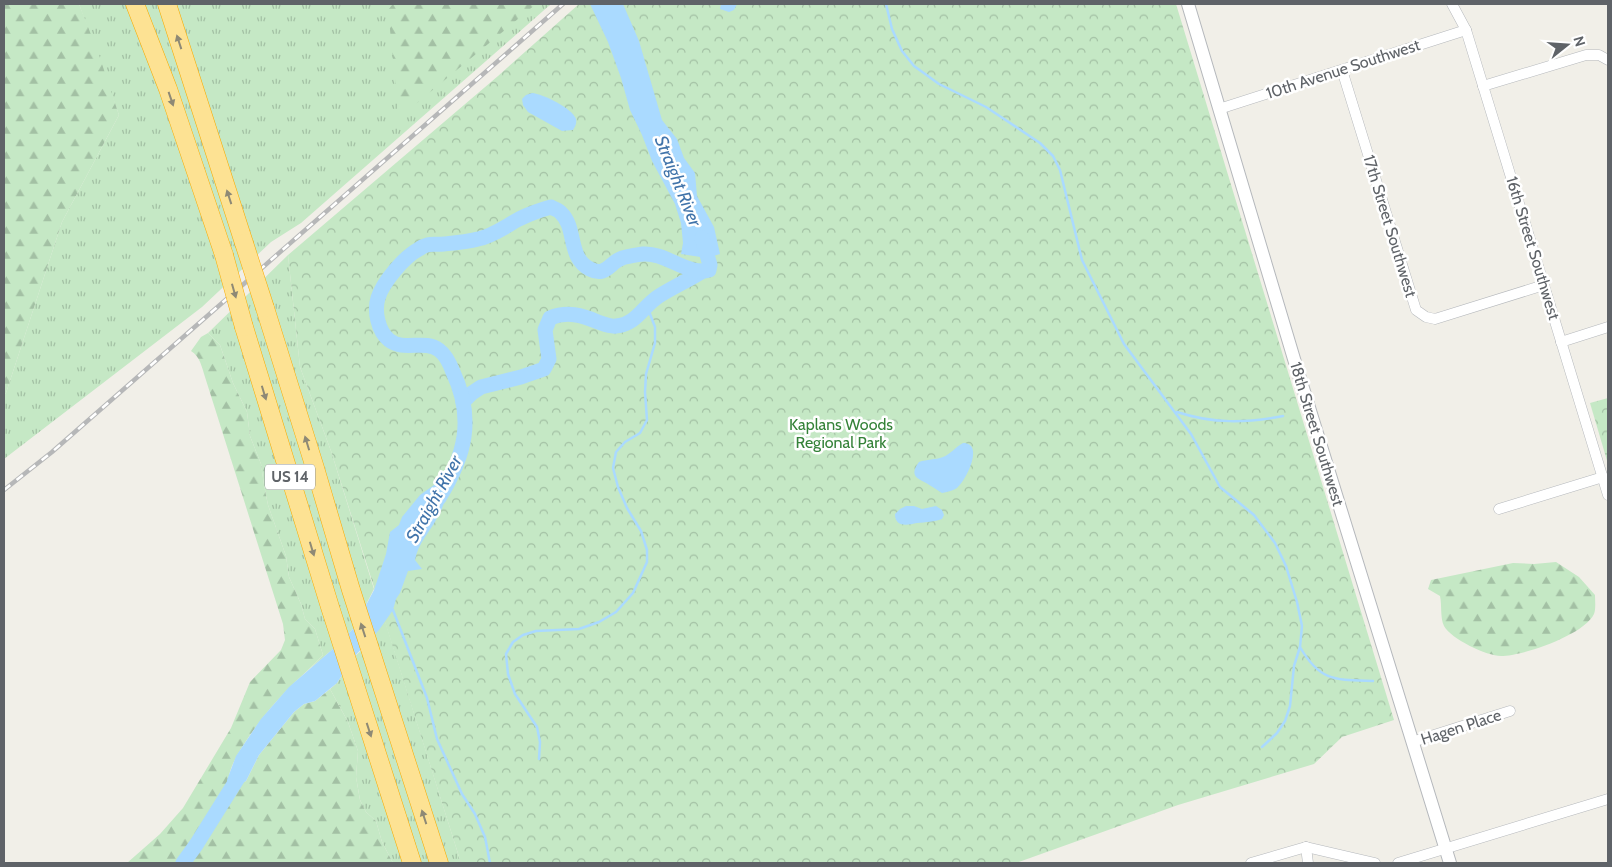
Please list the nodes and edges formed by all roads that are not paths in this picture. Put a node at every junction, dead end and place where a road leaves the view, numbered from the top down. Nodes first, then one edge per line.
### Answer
1 (134, 4) edge
2 (167, 4) edge
3 (1188, 4) edge
4 (1452, 4) edge
5 (1466, 30) junction
6 (1608, 60) edge
7 (1342, 70) junction
8 (1483, 86) junction
9 (1219, 109) junction
10 (1544, 285) junction
11 (1608, 327) edge
12 (1561, 342) junction
13 (1603, 477) junction
14 (1608, 495) edge
15 (1499, 509) dead end
16 (1510, 711) dead end
17 (1412, 742) junction
18 (1608, 799) edge
19 (1306, 847) junction
20 (1446, 849) junction
21 (412, 863) edge
22 (439, 863) edge
23 (1251, 863) edge
24 (1308, 863) edge
25 (1375, 863) edge
26 (1398, 863) edge
27 (1450, 863) edge

1 -> 21 highway, US 14, bridge
22 -> 2 highway, US 14, bridge
3 - 9 street, 18th Street Southwest
4 - 5 street, 16th Street Southwest
5 - 7 street, 10th Avenue Southwest
5 - 8 street, 16th Street Southwest
6 - 8 street
7 - 9 street, 10th Avenue Southwest
7 - 10 street, 17th Street Southwest
8 - 10 street, 16th Street Southwest
9 - 17 street, 18th Street Southwest
10 - 12 street, 16th Street Southwest
11 - 12 street
12 - 13 street, 16th Street Southwest
13 - 14 street, 16th Street Southwest
13 - 15 street
16 - 17 street, Hagen Place
17 - 20 street, 18th Street Southwest
18 - 20 street
19 - 23 street
19 - 24 street
19 - 25 street
20 - 26 street
20 - 27 street, 18th Street Southwest

